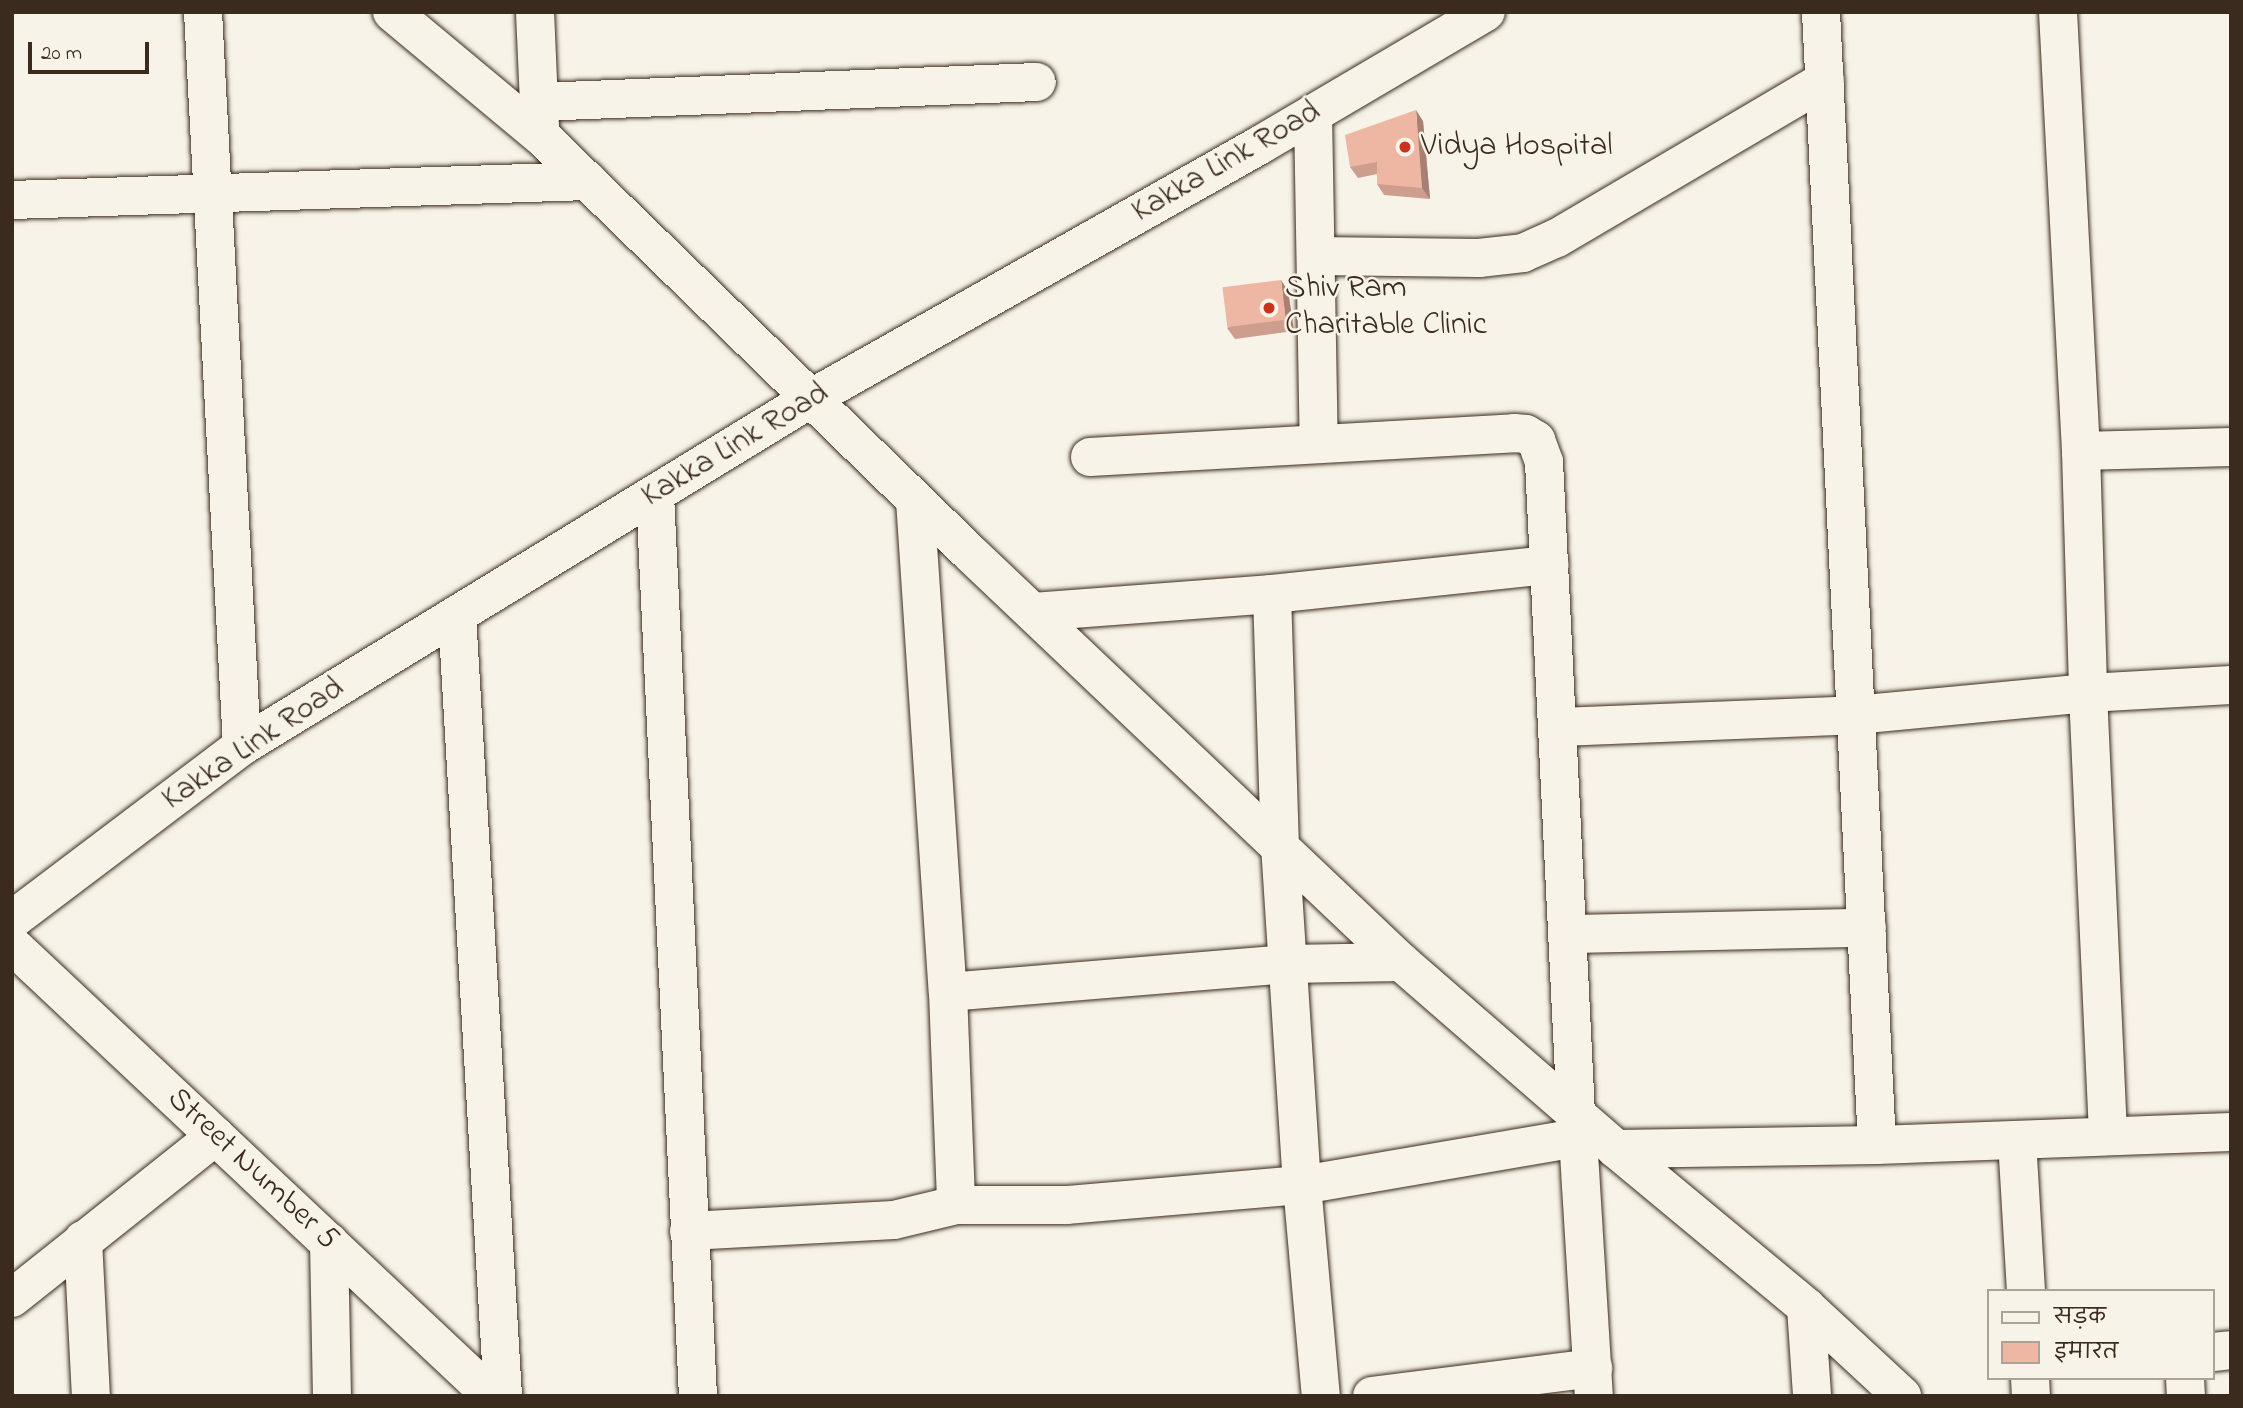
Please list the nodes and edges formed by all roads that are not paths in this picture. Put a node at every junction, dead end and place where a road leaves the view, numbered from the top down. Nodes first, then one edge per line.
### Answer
1 (203, 12) edge
2 (392, 12) edge
3 (535, 12) edge
4 (1821, 12) edge
5 (2059, 12) edge
6 (1465, 18) edge
7 (1825, 80) junction
8 (1037, 82) dead end
9 (1313, 114) junction
10 (540, 119) junction
11 (587, 181) junction
12 (212, 194) junction
13 (12, 200) edge
14 (1316, 256) junction
15 (810, 399) junction
16 (1320, 442) junction
17 (2231, 447) edge
18 (2081, 451) junction
19 (1090, 457) dead end
20 (655, 495) junction
21 (915, 500) junction
22 (1549, 565) junction
23 (1272, 594) junction
24 (1033, 612) junction
25 (457, 615) junction
26 (2231, 685) edge
27 (2088, 693) junction
28 (1854, 715) junction
29 (1560, 727) junction
30 (242, 746) junction
31 (1280, 845) junction
32 (12, 920) edge
33 (1867, 928) junction
34 (1569, 933) junction
35 (12, 945) edge
36 (1401, 962) junction
37 (1289, 964) junction
38 (948, 992) junction
39 (2231, 1132) edge
40 (1592, 1134) junction
41 (216, 1136) junction
42 (2108, 1136) junction
43 (2017, 1140) junction
44 (1877, 1145) junction
45 (1302, 1185) junction
46 (956, 1205) junction
47 (689, 1231) junction
48 (83, 1240) junction
49 (329, 1242) junction
50 (2026, 1289) edge
51 (12, 1298) edge
52 (1806, 1307) junction
53 (1593, 1382) edge
54 (91, 1396) edge
55 (332, 1396) edge
56 (492, 1396) edge
57 (503, 1396) edge
58 (698, 1396) edge
59 (1321, 1396) edge
60 (1372, 1396) edge
61 (1812, 1396) edge
62 (1902, 1396) edge

1 - 12 street
2 - 10 street
3 - 10 street
4 - 7 street
5 - 18 street
6 - 9 street, Kakka Link Road
7 - 14 street
7 - 28 street
8 - 10 street
9 - 14 street
9 - 15 street, Kakka Link Road
10 - 11 street
11 - 12 street
11 - 15 street
12 - 13 street
12 - 30 street
14 - 16 street
15 - 20 street, Kakka Link Road
15 - 21 street
16 - 19 street
16 - 22 street
17 - 18 street
18 - 27 street
20 - 25 street, Kakka Link Road
20 - 47 street
21 - 24 street
21 - 38 street
22 - 23 street
22 - 29 street
23 - 24 street
23 - 31 street
24 - 31 street
25 - 30 street, Kakka Link Road
25 - 57 street
26 - 27 street
27 - 28 street
27 - 42 street
28 - 29 street
28 - 33 street
29 - 34 street
30 - 32 street, Kakka Link Road
31 - 36 street
31 - 37 street
33 - 34 street
33 - 44 street
34 - 40 street
35 - 41 street, Street Number 5
36 - 37 street
36 - 40 street
37 - 38 street
37 - 45 street
38 - 46 street
39 - 42 street
40 - 44 street
40 - 45 street
40 - 52 street
40 - 53 street
41 - 48 street
41 - 49 street, Street Number 5
42 - 43 street
43 - 44 street
43 - 50 street
45 - 46 street
45 - 59 street
46 - 47 street
47 - 58 street
48 - 51 street
48 - 54 street
49 - 55 street
49 - 56 street, Street Number 5
52 - 61 street
52 - 62 street
53 - 60 street

